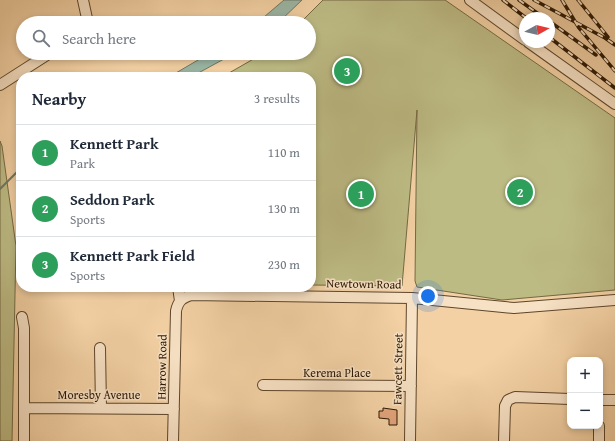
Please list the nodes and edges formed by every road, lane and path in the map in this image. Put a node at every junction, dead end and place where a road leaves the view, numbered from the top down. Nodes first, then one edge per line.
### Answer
1 (83, 0) edge
2 (470, 0) edge
3 (86, 16) edge
4 (519, 36) edge
5 (536, 48) edge
6 (39, 60) edge
7 (20, 72) edge
8 (16, 75) edge
9 (0, 85) edge
10 (615, 104) edge
11 (180, 292) edge
12 (412, 298) junction
13 (182, 299) junction
14 (615, 300) edge
15 (22, 317) dead end
16 (100, 348) dead end
17 (263, 385) dead end
18 (411, 386) junction
19 (567, 399) edge
20 (603, 400) edge
21 (615, 400) edge
22 (25, 408) junction
23 (101, 408) junction
24 (174, 409) junction
25 (598, 429) edge
26 (24, 441) edge
27 (173, 441) edge
28 (410, 441) edge
29 (504, 441) edge
30 (599, 441) edge

1 - 3 street
2 - 4 street
5 - 10 street
6 - 7 street
8 - 9 street
11 - 13 street
12 - 13 street, Newtown Road
12 - 14 street, Newtown Road
12 - 18 street, Fawcett Street
13 - 24 street, Harrow Road
15 - 22 street
16 - 23 street
17 - 18 street, Kerema Place
18 - 28 street, Fawcett Street
19 - 29 street
20 - 21 street
22 - 23 street, Moresby Avenue
22 - 26 street
23 - 24 street, Moresby Avenue
24 - 27 street, Harrow Road
25 - 30 street

